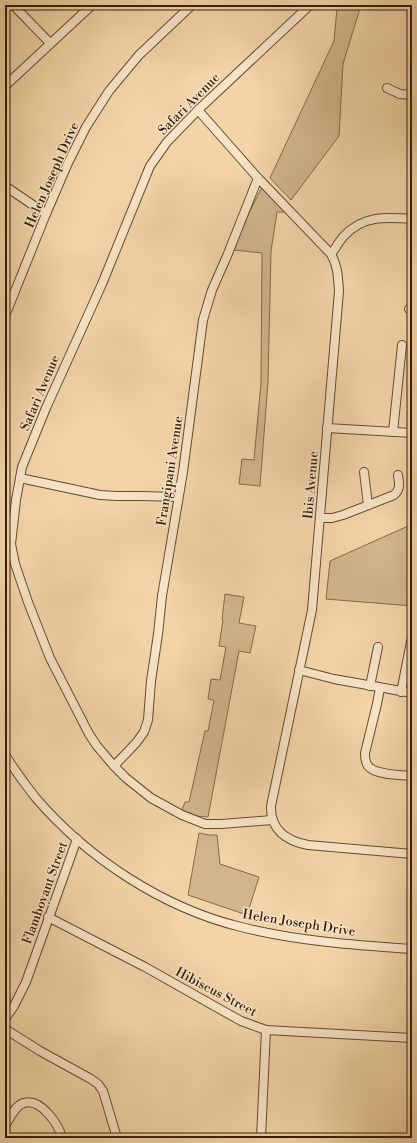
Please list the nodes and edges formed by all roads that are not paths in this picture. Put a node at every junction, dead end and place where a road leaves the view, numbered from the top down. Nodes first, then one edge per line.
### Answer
1 (13, 5) edge
2 (92, 5) edge
3 (192, 5) edge
4 (310, 5) edge
5 (50, 43) junction
6 (5, 86) edge
7 (387, 88) dead end
8 (412, 96) edge
9 (198, 110) junction
10 (258, 178) junction
11 (5, 186) edge
12 (46, 214) junction
13 (412, 219) edge
14 (331, 254) junction
15 (5, 316) edge
16 (402, 345) dead end
17 (327, 428) junction
18 (393, 432) junction
19 (412, 433) edge
20 (364, 472) dead end
21 (398, 475) dead end
22 (20, 478) junction
23 (178, 497) junction
24 (368, 504) junction
25 (320, 518) junction
26 (412, 637) edge
27 (378, 647) dead end
28 (299, 670) junction
29 (370, 686) junction
30 (380, 688) junction
31 (401, 692) junction
32 (412, 694) edge
33 (5, 755) edge
34 (114, 766) junction
35 (412, 776) edge
36 (272, 820) junction
37 (76, 839) junction
38 (412, 854) edge
39 (48, 917) junction
40 (412, 949) edge
41 (5, 1019) edge
42 (5, 1029) edge
43 (266, 1030) junction
44 (412, 1038) edge
45 (5, 1126) edge
46 (62, 1138) edge
47 (117, 1138) edge
48 (261, 1138) edge

1 - 5 street
2 - 5 street
3 - 12 street, Helen Joseph Drive
4 - 9 street, Safari Avenue
5 - 6 street
7 - 8 street
9 - 10 street, Ibis Avenue
9 - 22 street, Safari Avenue
10 - 14 street, Ibis Avenue
10 - 23 street, Frangipani Avenue
11 - 12 street
12 - 15 street, Helen Joseph Drive
13 - 14 street
14 - 17 street, Ibis Avenue
16 - 18 street
17 - 18 street
17 - 25 street, Ibis Avenue
18 - 19 street
20 - 24 street
21 - 24 street
22 - 23 street
22 - 34 street, Safari Avenue
23 - 34 street, Frangipani Avenue
24 - 25 street
25 - 28 street, Ibis Avenue
26 - 31 street
27 - 29 street
28 - 29 street
28 - 36 street, Ibis Avenue
29 - 30 street
30 - 31 street
30 - 35 street
31 - 32 street
33 - 37 street, Helen Joseph Drive
34 - 36 street, Safari Avenue
36 - 38 street
37 - 39 street, Flamboyant Street
37 - 40 street, Helen Joseph Drive
39 - 41 street, Flamboyant Street
39 - 43 street, Hibiscus Street
42 - 47 street
43 - 44 street, Hibiscus Street
43 - 48 street
45 - 46 street

